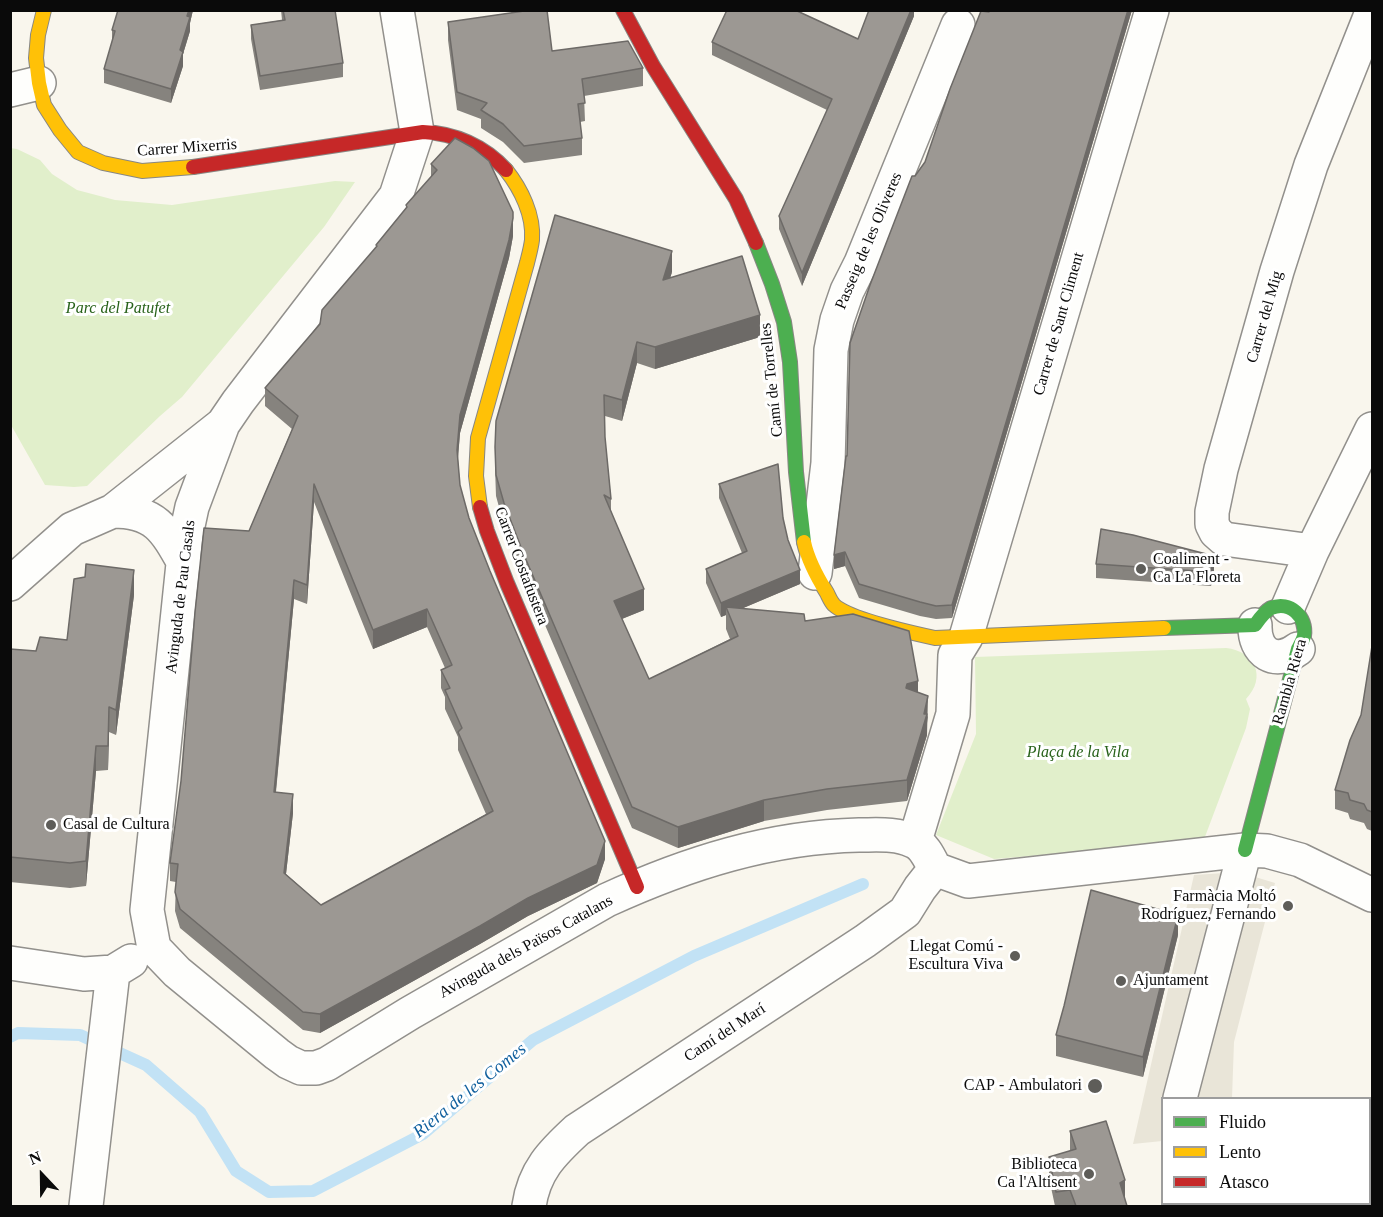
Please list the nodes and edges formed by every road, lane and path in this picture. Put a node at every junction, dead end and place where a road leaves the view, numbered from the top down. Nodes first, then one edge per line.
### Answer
1 (44, 10) edge
2 (397, 10) edge
3 (623, 10) edge
4 (1152, 10) edge
5 (1372, 12) edge
6 (958, 25) dead end
7 (25, 87) edge
8 (417, 132) junction
9 (223, 424) junction
10 (1372, 429) edge
11 (113, 511) junction
12 (1312, 551) junction
13 (184, 563) junction
14 (814, 573) junction
15 (10, 584) edge
16 (1288, 607) junction
17 (1255, 625) junction
18 (966, 637) junction
19 (1298, 649) junction
20 (915, 841) junction
21 (1245, 850) junction
22 (934, 869) junction
23 (637, 887) junction
24 (1372, 895) edge
25 (154, 948) junction
26 (10, 963) edge
27 (113, 972) junction
28 (1180, 1097) edge
29 (86, 1206) edge
30 (529, 1206) edge

1 - 7 street, Carrer Mixerris
2 - 8 street
3 - 14 street, Camí de Torrelles
4 - 18 street, Carrer de Sant Climent
5 - 12 street, Carrer del Mig
6 - 14 street, Passeig de les Oliveres
7 - 8 street, Carrer Mixerris
8 - 9 street, Avinguda de Pau Casals
8 - 23 street, Carrer Costafustera
9 - 11 street
9 - 13 street, Avinguda de Pau Casals
10 - 12 street
11 - 13 street
11 - 15 street
12 - 16 street
13 - 25 street, Avinguda de Pau Casals
14 - 18 street, Camí de Torrelles
16 - 17 street
16 - 19 street, Rambla Riera
17 - 18 street
17 - 19 street
18 - 20 street
19 - 21 street, Rambla Riera
20 - 22 street
20 - 23 street, Avinguda dels Països Catalans
21 - 22 street
21 - 24 street
21 - 28 street
22 - 30 street, Camí del Marí
23 - 25 street, Avinguda dels Països Catalans
25 - 27 street
26 - 27 street
27 - 29 street

